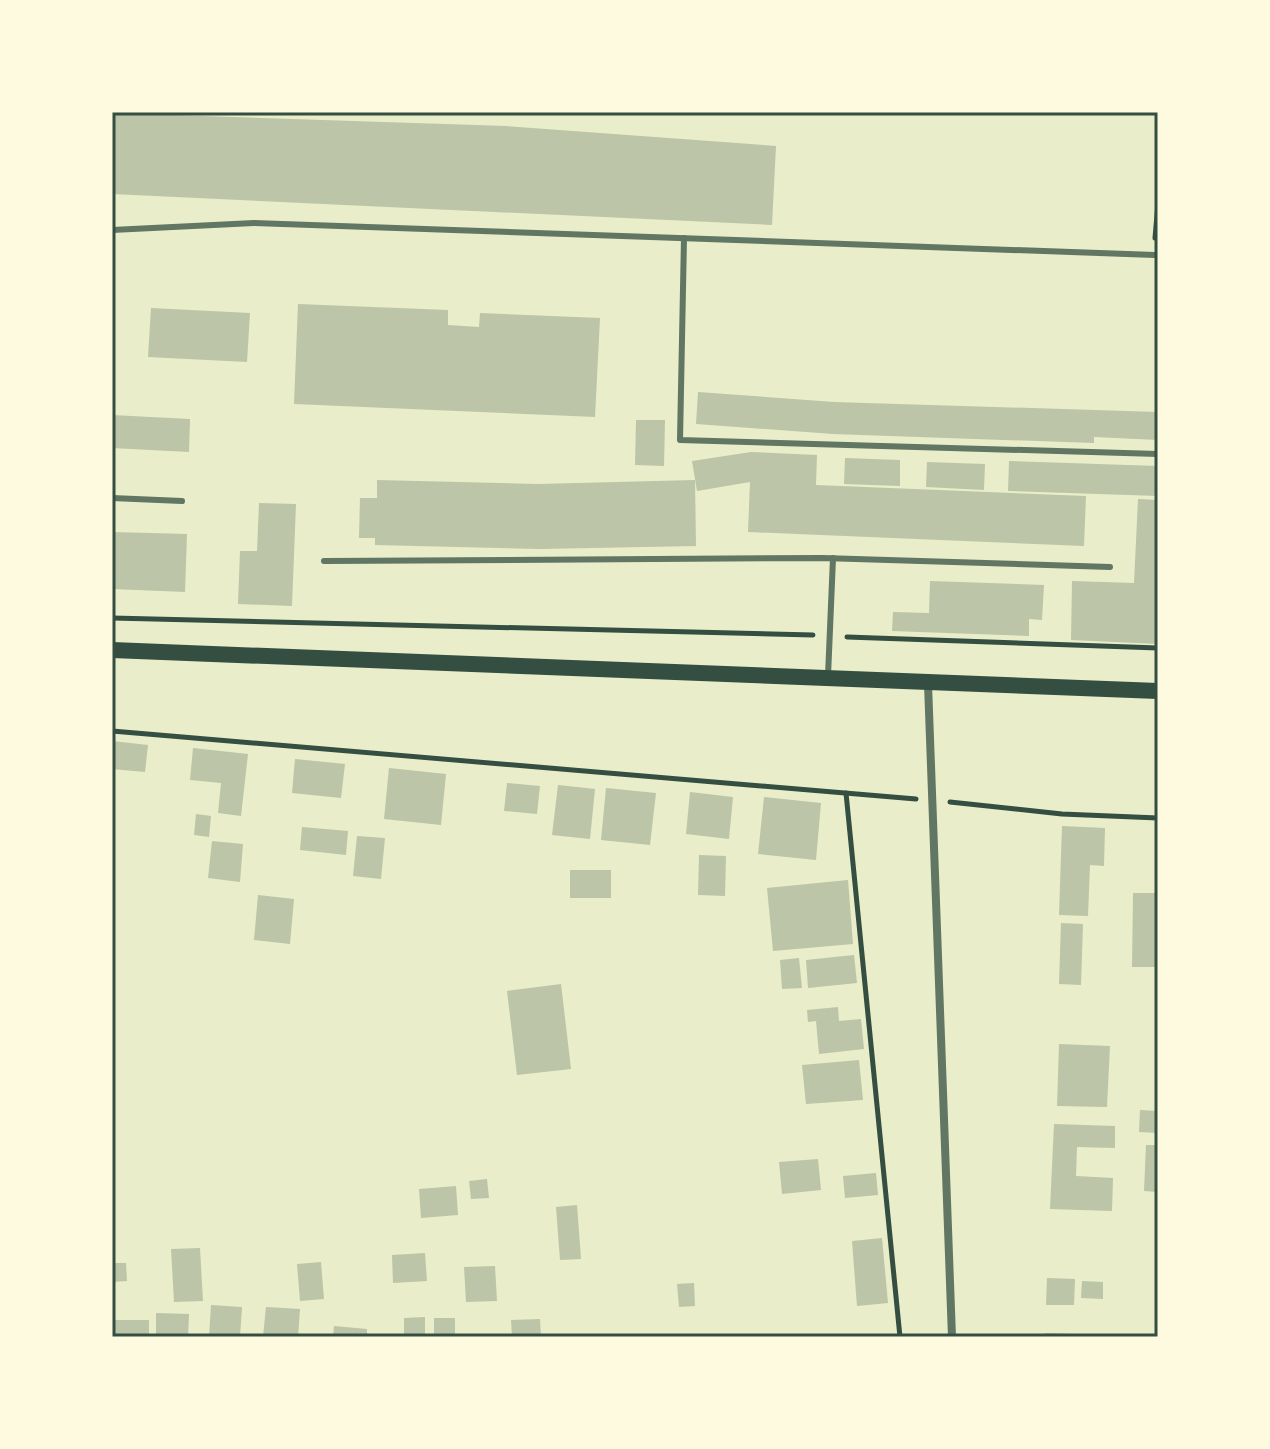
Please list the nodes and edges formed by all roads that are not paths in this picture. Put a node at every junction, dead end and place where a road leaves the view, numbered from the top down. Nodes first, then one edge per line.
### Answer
1 (112, 230) edge
2 (684, 238) junction
3 (1155, 255) road end
4 (1158, 454) edge
5 (112, 498) edge
6 (182, 501) dead end
7 (833, 558) junction
8 (324, 561) dead end
9 (1110, 567) dead end
10 (112, 650) edge
11 (828, 679) junction
12 (928, 684) junction
13 (1158, 691) edge
14 (952, 1337) edge

1 - 2 lane
2 - 3 lane
2 - 4 lane
5 - 6 lane
7 - 8 lane
7 - 9 lane
7 - 11 lane
10 - 11 main road
11 - 12 main road
12 - 13 main road
12 - 14 street

